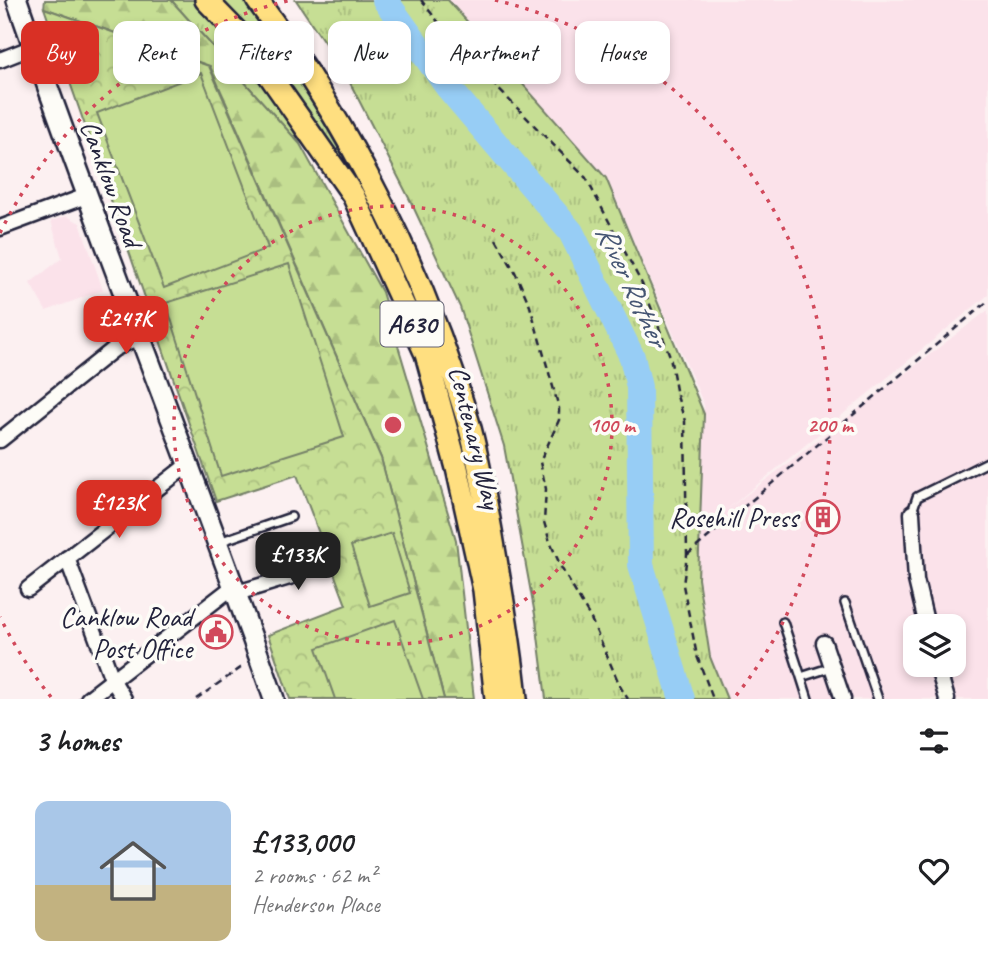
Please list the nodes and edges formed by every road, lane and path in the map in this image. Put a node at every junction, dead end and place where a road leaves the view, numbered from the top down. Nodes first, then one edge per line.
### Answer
1 (17, 0) edge
2 (206, 0) edge
3 (257, 0) edge
4 (421, 0) edge
5 (24, 21) edge
6 (21, 52) edge
7 (0, 60) edge
8 (46, 84) edge
9 (86, 196) junction
10 (0, 228) edge
11 (496, 239) dead end
12 (988, 302) edge
13 (139, 336) junction
14 (0, 440) edge
15 (988, 461) edge
16 (190, 463) junction
17 (912, 513) joint
18 (291, 517) dead end
19 (219, 542) junction
20 (288, 549) dead end
21 (687, 555) junction
22 (68, 558) junction
23 (27, 589) dead end
24 (236, 589) junction
25 (845, 603) dead end
26 (924, 614) edge
27 (783, 622) dead end
28 (824, 643) dead end
29 (259, 655) junction
30 (832, 667) junction
31 (801, 677) junction
32 (941, 677) edge
33 (112, 679) junction
34 (88, 699) edge
35 (124, 699) edge
36 (196, 699) edge
37 (274, 699) edge
38 (496, 699) edge
39 (516, 699) edge
40 (628, 699) edge
41 (713, 699) edge
42 (808, 699) edge
43 (843, 699) edge
44 (878, 699) edge
45 (947, 699) edge

1 - 5 street, Canklow Road
2 - 38 main road, Centenary Way / A630
3 - 39 main road, Centenary Way / A630
4 - 21 path
6 - 7 street
8 - 9 street, Canklow Road
9 - 10 street
9 - 13 street, Canklow Road
11 - 40 path
12 - 21 path
13 - 14 street
13 - 16 street, Canklow Road
15 - 17 lane
16 - 19 street, Canklow Road
16 - 22 street
17 - 26 street
18 - 19 lane
19 - 24 street, Canklow Road
20 - 24 street
21 - 41 path
22 - 23 street
22 - 33 street
24 - 29 street, Canklow Road
24 - 33 street
25 - 44 lane
27 - 31 lane
28 - 30 street
29 - 36 path
29 - 37 street, Canklow Road
30 - 31 lane
30 - 43 street
31 - 42 lane
32 - 45 street
33 - 34 street
33 - 35 street

